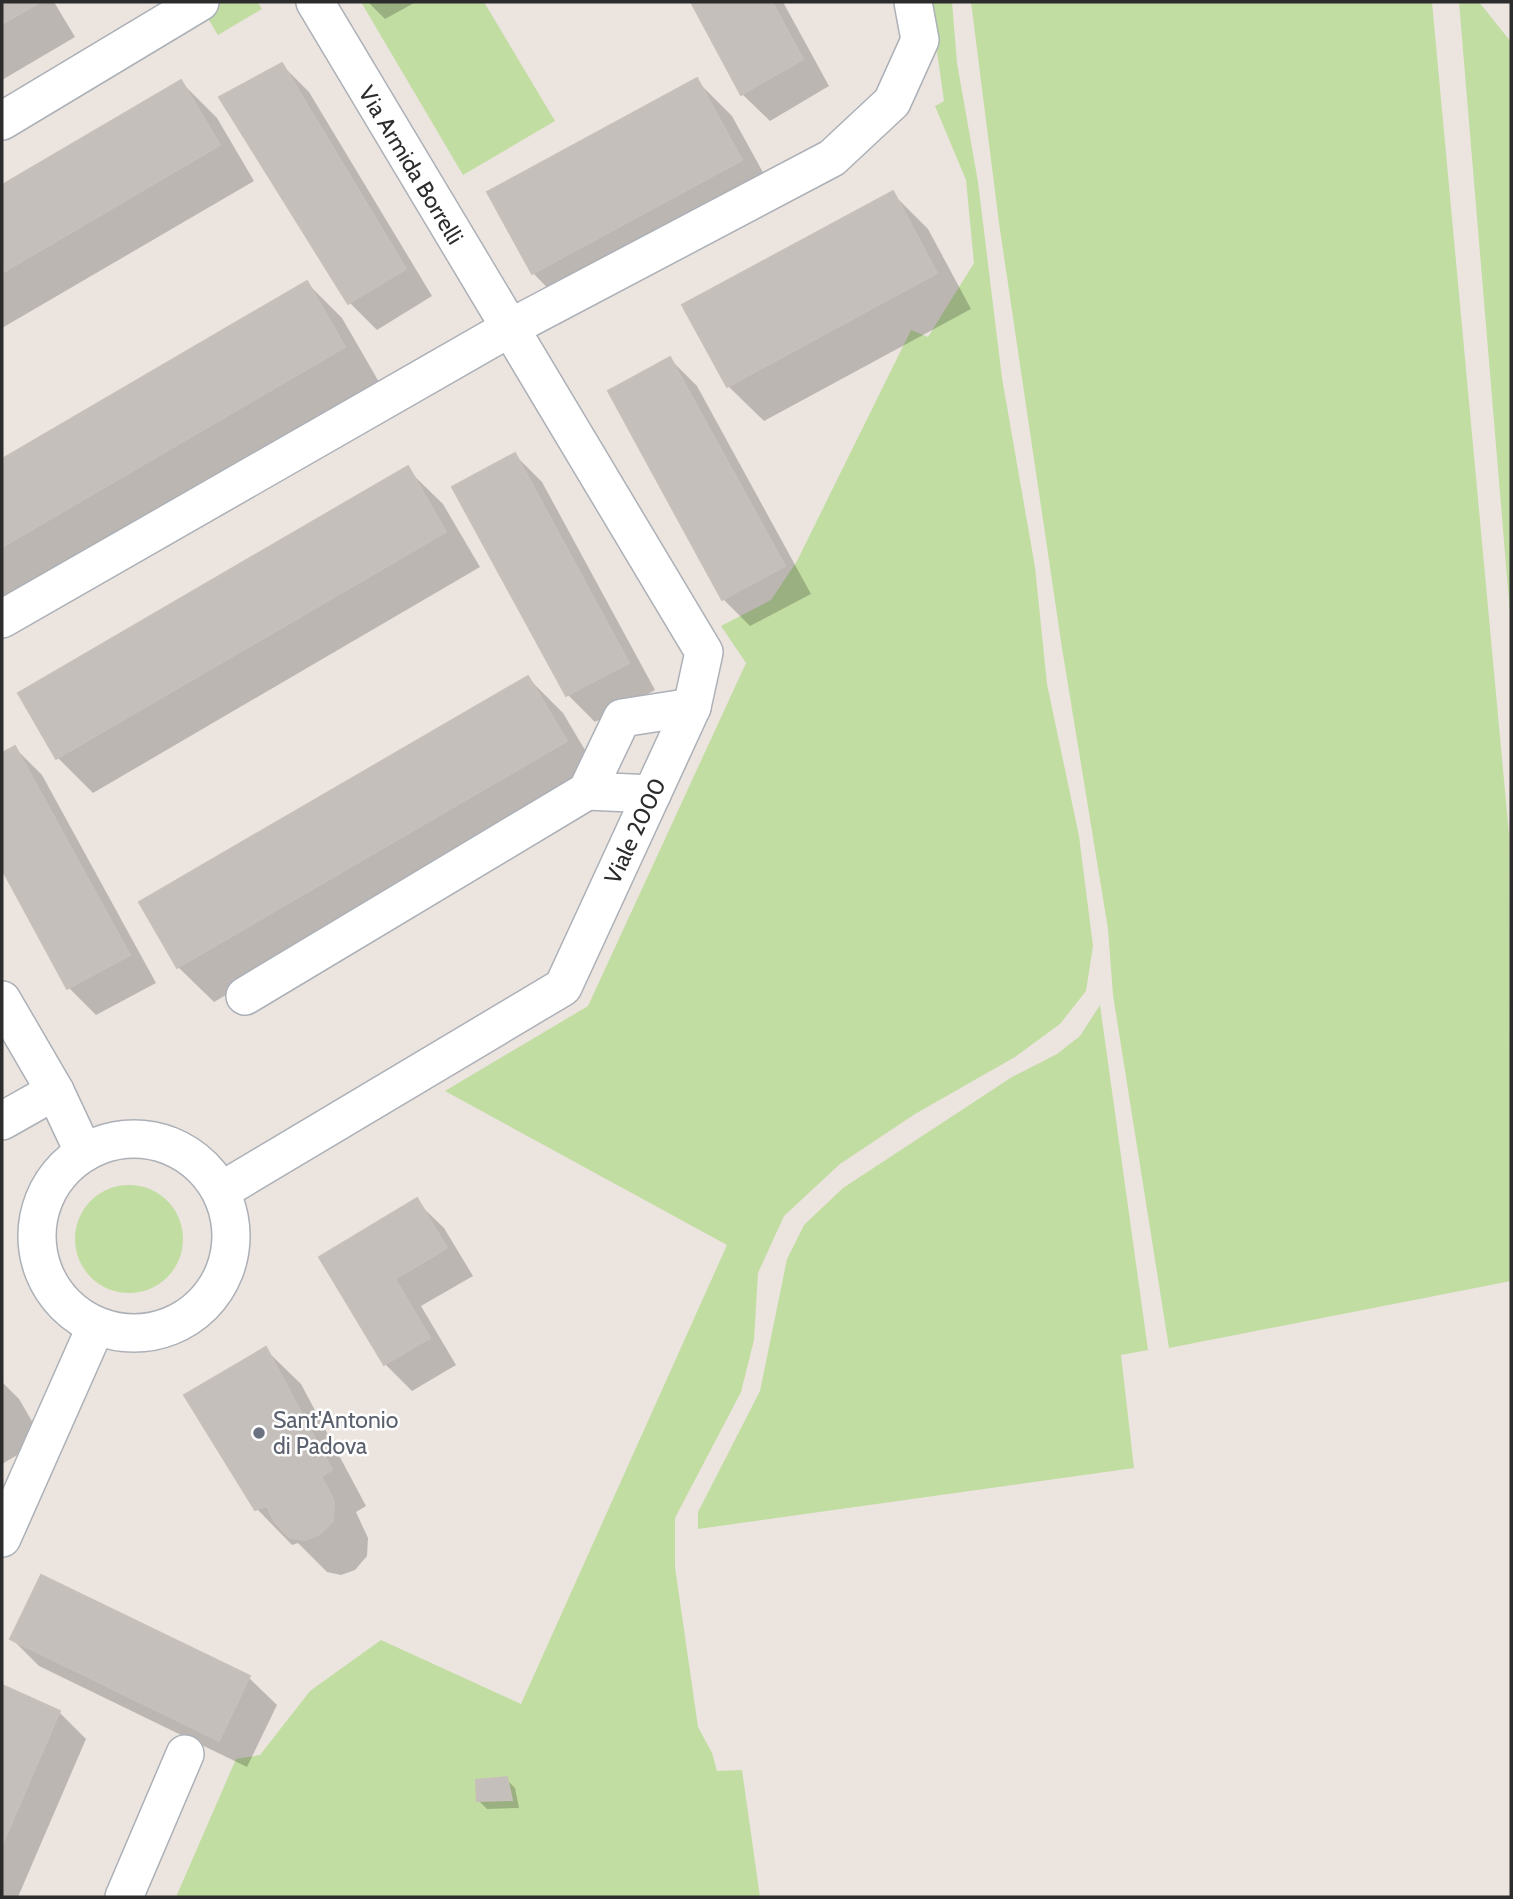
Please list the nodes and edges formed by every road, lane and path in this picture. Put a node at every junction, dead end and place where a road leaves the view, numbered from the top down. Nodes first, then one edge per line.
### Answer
1 (200, 2) edge
2 (315, 2) edge
3 (914, 2) edge
4 (2, 121) edge
5 (508, 329) junction
6 (2, 620) edge
7 (692, 707) junction
8 (587, 791) junction
9 (652, 794) junction
10 (245, 996) dead end
11 (2, 1000) edge
12 (55, 1091) junction
13 (2, 1121) edge
14 (84, 1153) junction
15 (220, 1191) junction
16 (96, 1326) junction
17 (2, 1538) edge
18 (185, 1754) dead end
19 (124, 1897) edge

1 - 4 street
2 - 5 street, Via Armida Borrelli
3 - 5 street
5 - 6 street
5 - 7 street, Viale 2000
7 - 8 street
7 - 9 street, Viale 2000
8 - 9 street
8 - 10 street
9 - 15 street, Viale 2000
11 - 12 street
12 - 13 street
12 - 14 street
14 - 15 street
14 - 16 street
15 - 16 street
16 - 17 street
18 - 19 street

